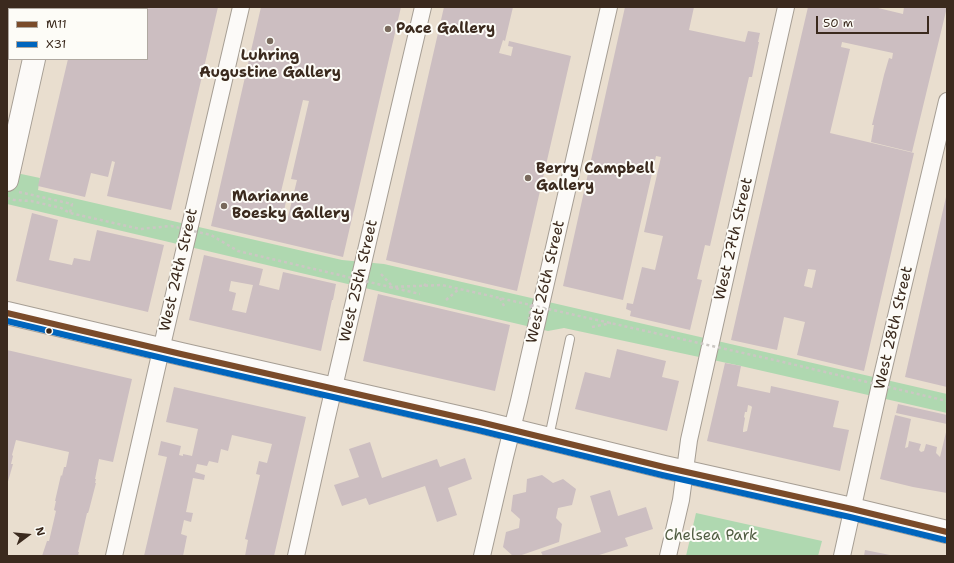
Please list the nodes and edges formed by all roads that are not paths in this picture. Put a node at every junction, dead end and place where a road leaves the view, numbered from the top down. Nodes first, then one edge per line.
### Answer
1 (241, 7) edge
2 (423, 7) edge
3 (610, 7) edge
4 (786, 7) edge
5 (34, 60) edge
6 (947, 101) edge
7 (7, 180) edge
8 (7, 313) edge
9 (570, 340) dead end
10 (161, 350) junction
11 (334, 389) junction
12 (512, 430) junction
13 (549, 438) junction
14 (685, 471) junction
15 (852, 509) junction
16 (947, 532) edge
17 (114, 556) edge
18 (296, 556) edge
19 (482, 556) edge
20 (668, 556) edge
21 (842, 556) edge

1 - 10 street, West 24th Street
2 - 11 street, West 25th Street
3 - 12 street, West 26th Street
4 - 14 street, West 27th Street
5 - 7 main road
6 - 15 street, West 28th Street
8 - 10 main road
9 - 13 lane
10 - 11 main road
10 - 17 street, West 24th Street
11 - 12 main road
11 - 18 street, West 25th Street
12 - 13 main road
12 - 19 street, West 26th Street
13 - 14 main road
14 - 15 main road
14 - 20 street, West 27th Street
15 - 16 main road
15 - 21 street, West 28th Street

